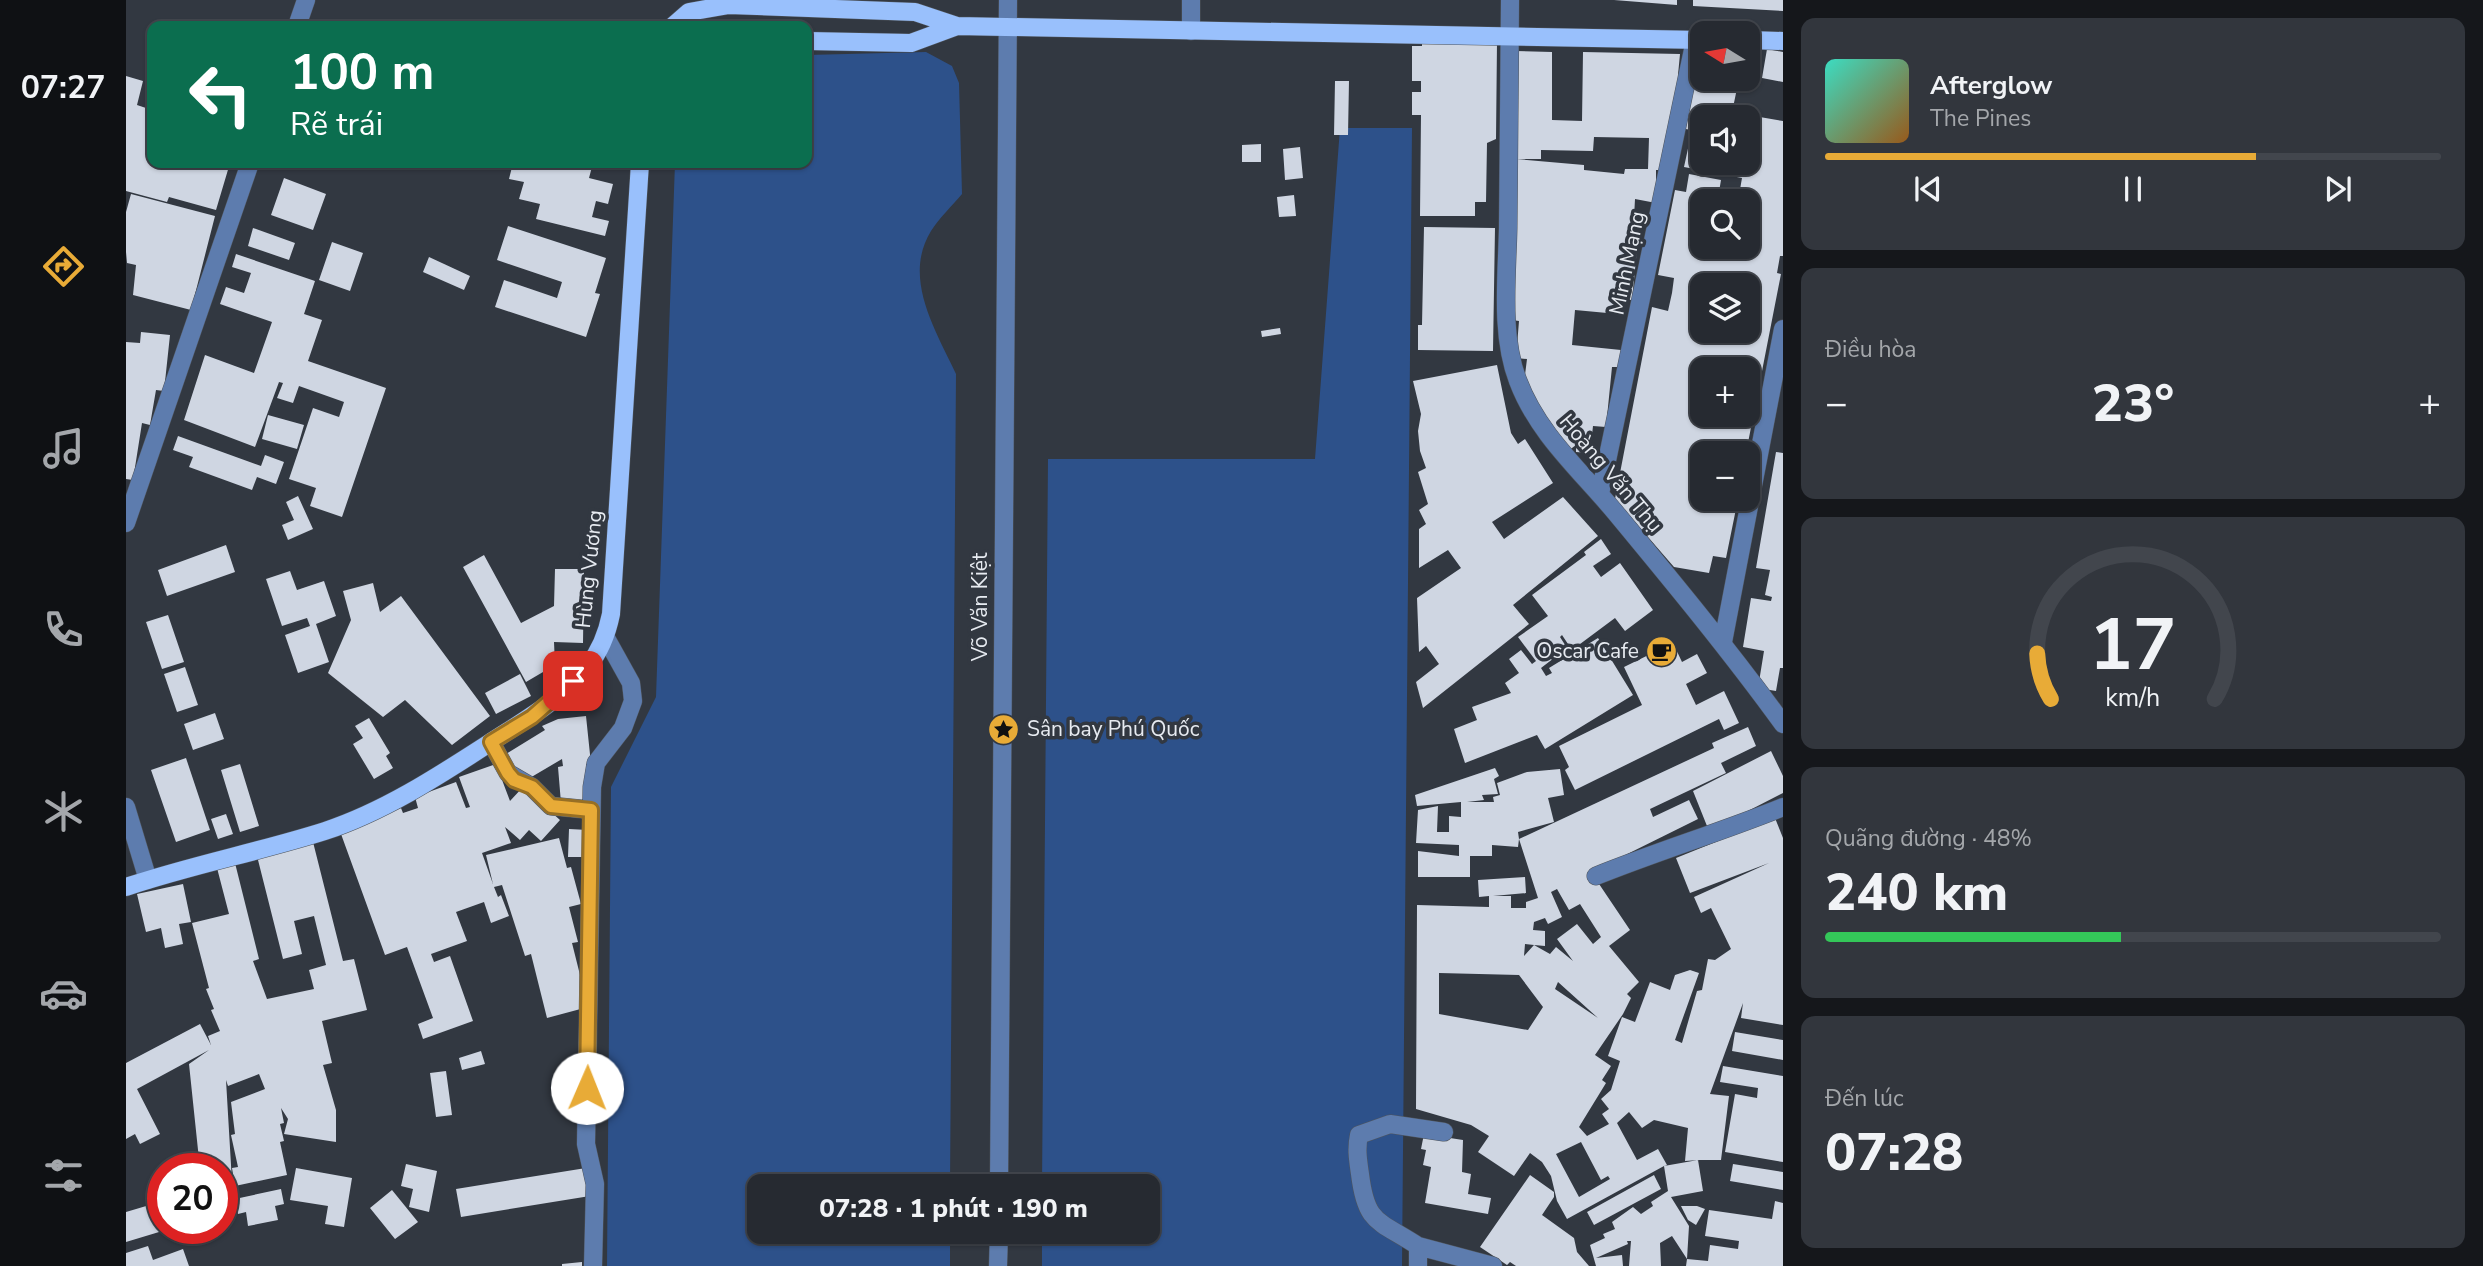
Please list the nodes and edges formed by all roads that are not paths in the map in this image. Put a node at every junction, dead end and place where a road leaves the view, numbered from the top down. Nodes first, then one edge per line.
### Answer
1 (306, 0) edge
2 (1008, 0) edge
3 (1191, 0) edge
4 (1510, 0) edge
5 (299, 21) edge
6 (679, 21) edge
7 (957, 26) junction
8 (1007, 27) junction
9 (1191, 31) junction
10 (1510, 34) junction
11 (1690, 40) edge
12 (1760, 40) edge
13 (812, 41) edge
14 (1783, 41) edge
15 (1690, 81) edge
16 (248, 168) edge
17 (640, 168) edge
18 (1783, 329) edge
19 (1600, 494) junction
20 (126, 523) edge
21 (606, 638) junction
22 (1723, 642) junction
23 (1783, 724) edge
24 (491, 742) junction
25 (126, 807) edge
26 (1783, 807) edge
27 (591, 810) junction
28 (1596, 876) dead end
29 (148, 880) junction
30 (126, 887) edge
31 (1444, 1132) dead end
32 (999, 1174) edge
33 (999, 1244) edge
34 (1418, 1246) junction
35 (593, 1266) edge
36 (998, 1266) edge
37 (1418, 1266) edge
38 (1493, 1266) edge

1 - 5 street
2 - 8 street, Võ Văn Kiệt
3 - 9 street
4 - 10 street, Hoàng Văn Thụ
6 - 7 main road
7 - 8 main road
7 - 13 main road
8 - 9 main road
8 - 32 street, Võ Văn Kiệt
9 - 10 main road
10 - 11 main road
10 - 19 street, Hoàng Văn Thụ
12 - 14 main road
15 - 19 street, Minh Mạng
16 - 20 street
17 - 21 main road, Hùng Vương
18 - 22 street
19 - 22 street, Hoàng Văn Thụ
21 - 24 main road, Hùng Vương
21 - 27 street
22 - 23 street, Hoàng Văn Thụ
24 - 27 street
24 - 29 main road, Hùng Vương
25 - 29 street
26 - 28 street
27 - 35 street
29 - 30 main road, Hùng Vương
31 - 34 street
33 - 36 street
34 - 37 street
34 - 38 street

